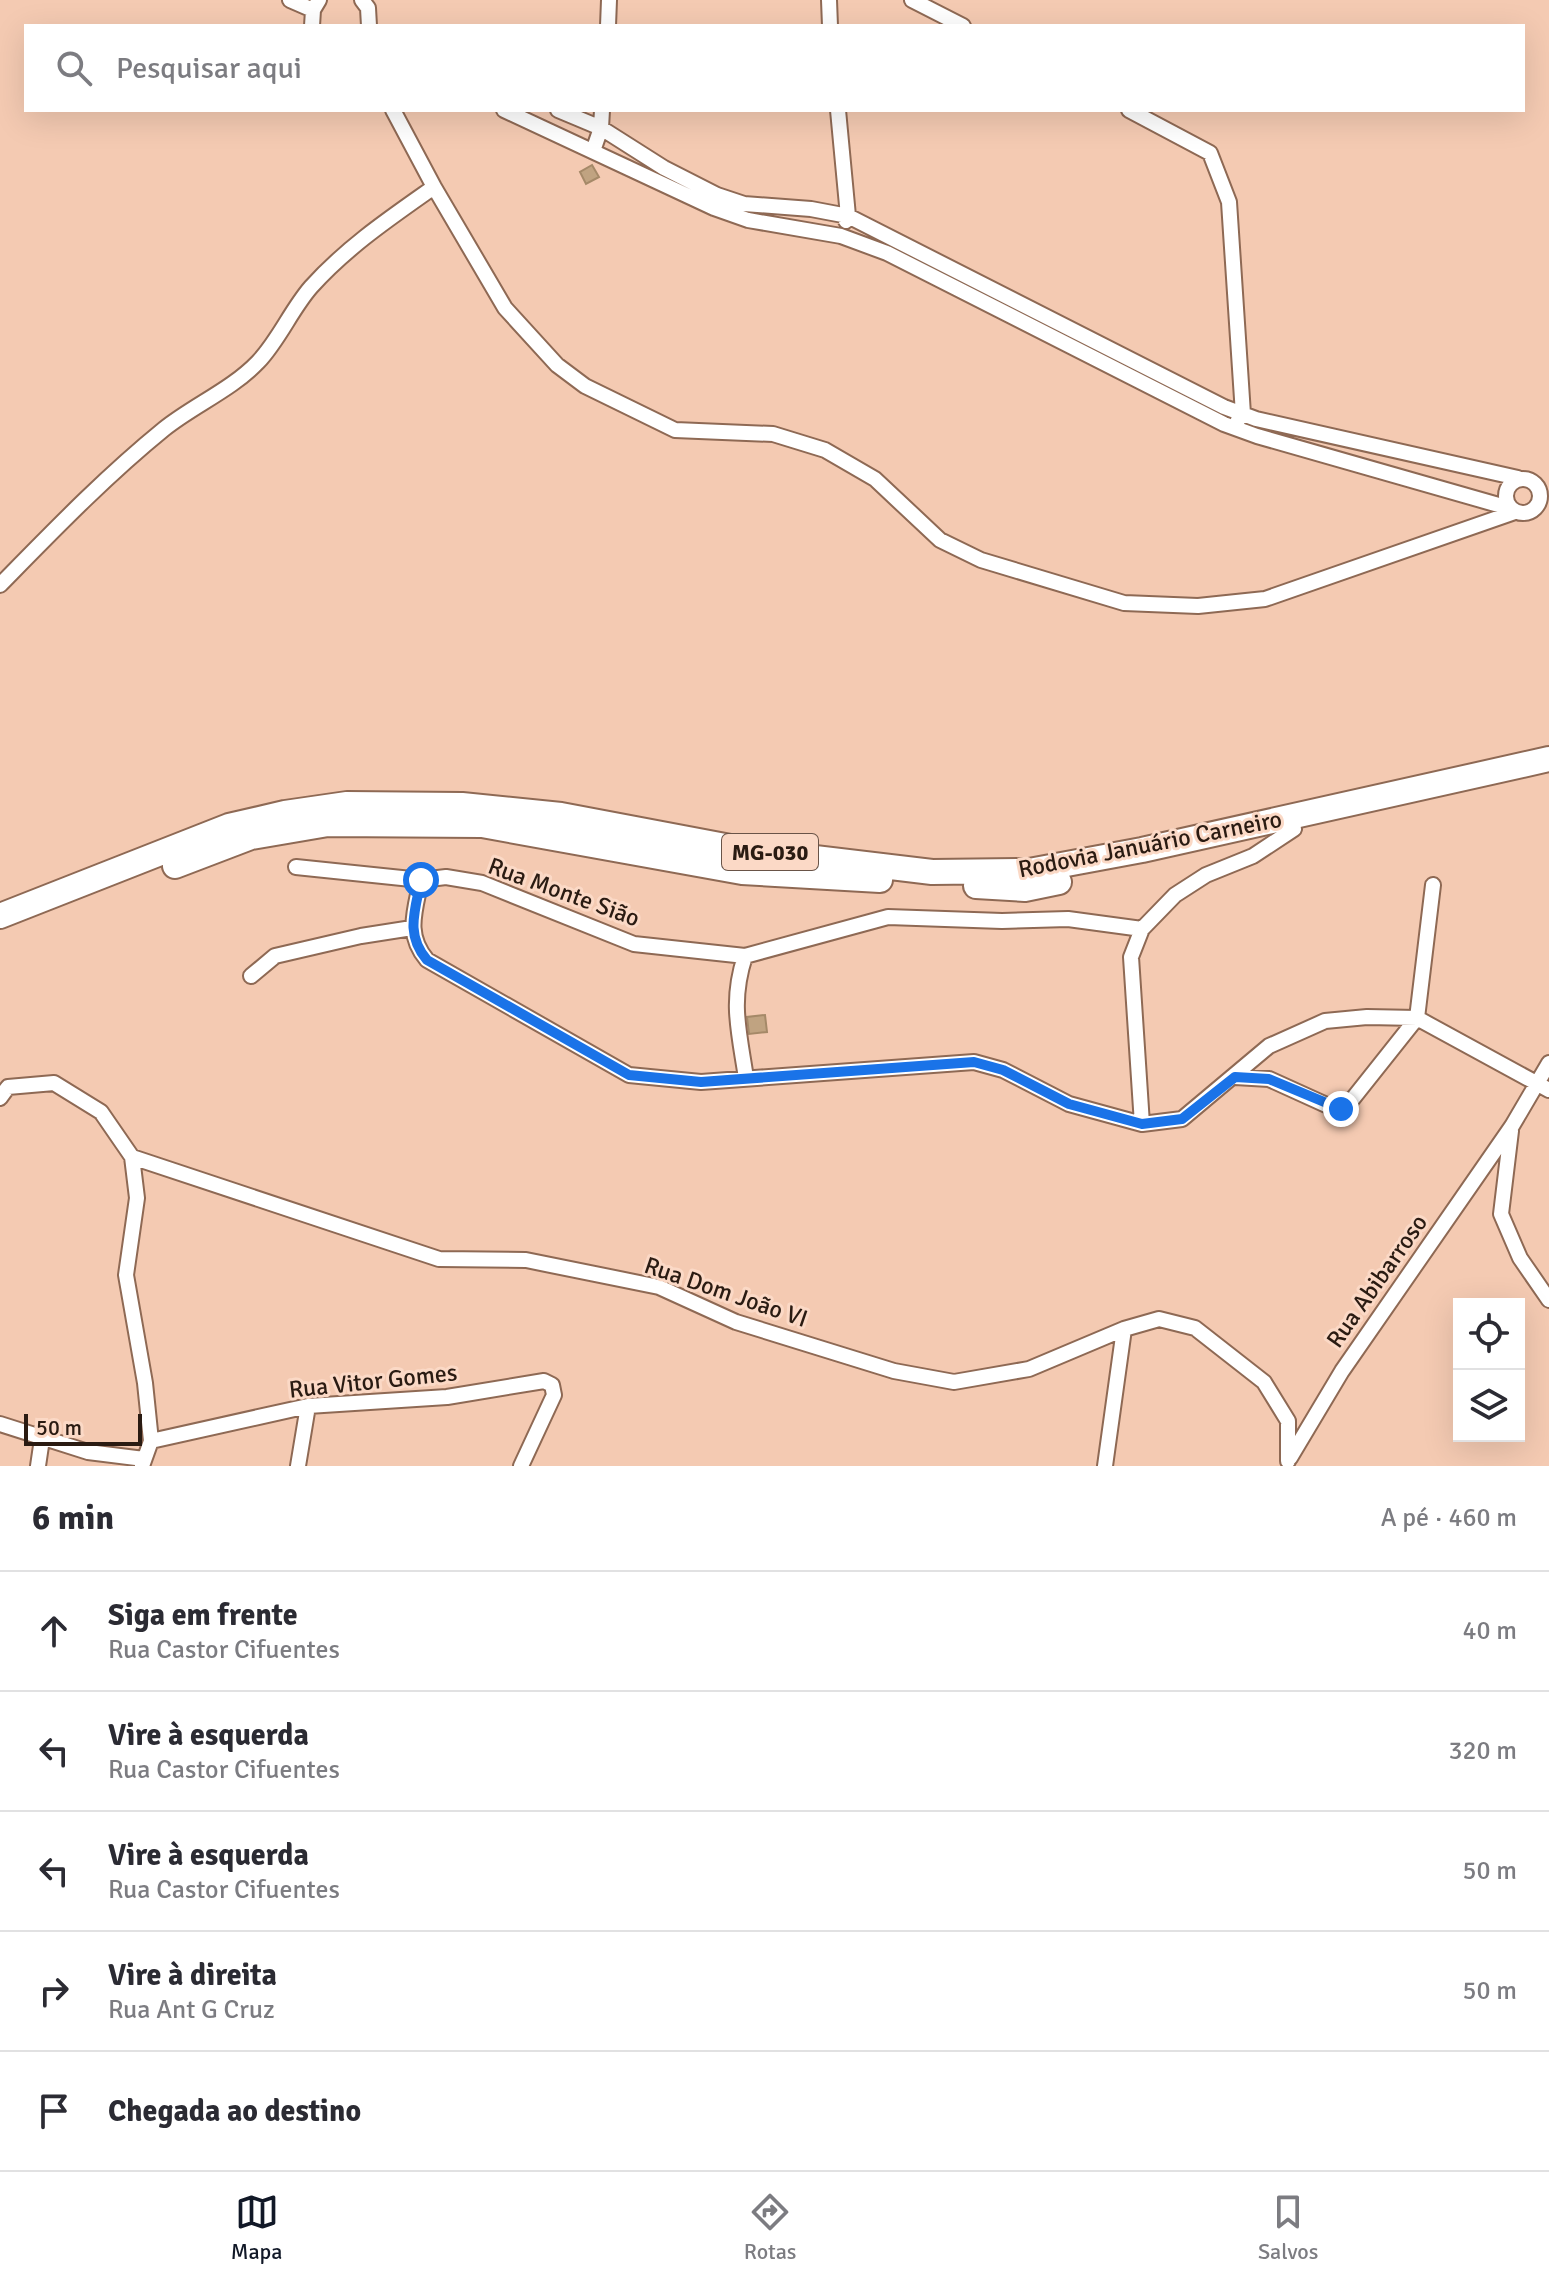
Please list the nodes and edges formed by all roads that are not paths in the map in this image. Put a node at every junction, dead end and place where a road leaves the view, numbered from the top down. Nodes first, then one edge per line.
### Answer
1 (290, 0) edge
2 (362, 0) edge
3 (609, 0) edge
4 (829, 0) edge
5 (912, 0) edge
6 (316, 5) edge
7 (369, 22) edge
8 (608, 24) edge
9 (830, 24) edge
10 (959, 24) edge
11 (394, 112) edge
12 (508, 112) edge
13 (563, 112) edge
14 (602, 112) edge
15 (838, 112) edge
16 (1133, 112) edge
17 (601, 128) junction
18 (593, 151) junction
19 (434, 187) junction
20 (848, 216) junction
21 (841, 236) junction
22 (1243, 414) junction
23 (1234, 427) junction
24 (1518, 478) junction
25 (1543, 485) edge
26 (1512, 510) junction
27 (1542, 510) edge
28 (0, 585) edge
29 (1549, 759) edge
30 (1549, 773) edge
31 (1294, 829) junction
32 (296, 867) dead end
33 (421, 880) junction
34 (1433, 885) dead end
35 (0, 916) edge
36 (412, 928) junction
37 (0, 929) edge
38 (1142, 929) junction
39 (745, 956) junction
40 (251, 976) dead end
41 (1417, 1018) junction
42 (1549, 1063) edge
43 (1235, 1077) junction
44 (746, 1078) junction
45 (1543, 1086) edge
46 (4, 1092) edge
47 (1142, 1124) junction
48 (1512, 1126) junction
49 (132, 1157) junction
50 (1549, 1300) edge
51 (1124, 1329) junction
52 (308, 1406) junction
53 (0, 1424) edge
54 (42, 1439) junction
55 (151, 1441) junction
56 (143, 1463) edge
57 (1287, 1464) edge
58 (38, 1466) edge
59 (298, 1466) edge
60 (521, 1466) edge
61 (1105, 1466) edge

1 - 6 street
2 - 7 street
3 - 8 street
4 - 9 street
5 - 10 street
11 - 19 street
12 - 18 street
13 - 17 street
14 - 17 street
15 - 20 street
16 - 22 street
17 - 18 street
17 - 20 street
18 - 21 street
19 - 26 street
19 - 28 street
20 - 21 street
20 - 22 street
21 - 23 street
22 - 23 street
22 - 24 street
23 - 26 street
24 - 25 street
24 - 26 street
25 - 27 street
26 - 27 street
29 - 35 highway, Rodovia Januário Carneiro / MG-030
30 - 31 highway, Rodovia Januário Carneiro / MG-030
31 - 37 highway, Rodovia Januário Carneiro / MG-030
31 - 38 street
32 - 33 street, Rua Monte Sião
33 - 36 street
33 - 39 street, Rua Monte Sião
34 - 41 street
36 - 40 street
36 - 44 street
38 - 39 street, Rua Monte Sião
38 - 47 street
39 - 44 street
41 - 43 street
41 - 43 street
41 - 45 street
42 - 45 street, Rua Abibarroso
43 - 47 street
44 - 47 street
45 - 48 street, Rua Abibarroso
46 - 49 street
48 - 50 street
48 - 57 street, Rua Abibarroso
49 - 51 street, Rua Dom João VI
49 - 55 street
51 - 57 street, Rua Dom João VI
51 - 61 street
52 - 55 street, Rua Vitor Gomes
52 - 59 street
52 - 60 street, Rua Vitor Gomes
53 - 54 street
54 - 56 street
54 - 58 street
55 - 56 street

